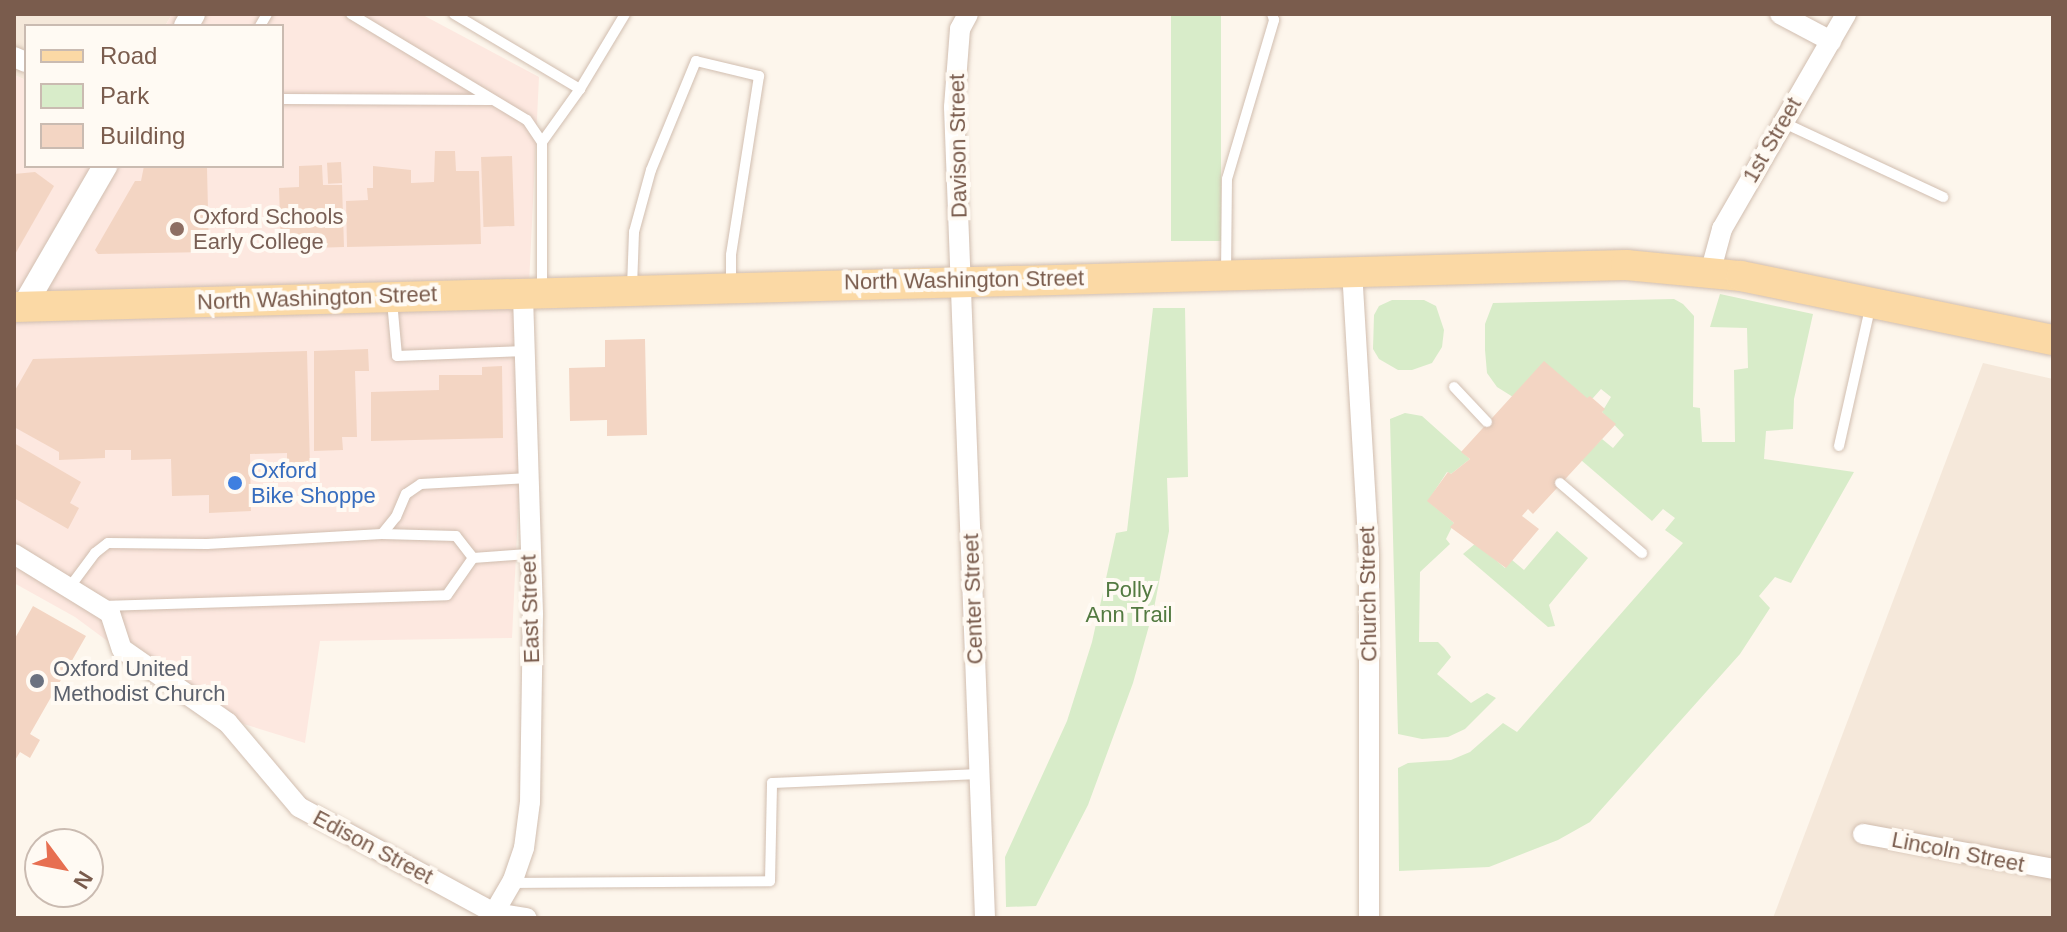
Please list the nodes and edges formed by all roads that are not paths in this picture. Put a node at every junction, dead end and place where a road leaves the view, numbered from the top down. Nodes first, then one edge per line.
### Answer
1 (351, 14) edge
2 (454, 14) edge
3 (625, 14) edge
4 (968, 14) edge
5 (1272, 14) edge
6 (1780, 14) edge
7 (1846, 14) edge
8 (1831, 41) junction
9 (580, 89) junction
10 (284, 99) edge
11 (493, 100) junction
12 (1782, 122) junction
13 (542, 142) junction
14 (104, 168) edge
15 (1943, 197) dead end
16 (1352, 270) junction
17 (1226, 273) junction
18 (1710, 273) junction
19 (962, 279) junction
20 (731, 286) junction
21 (632, 289) junction
22 (532, 292) junction
23 (391, 296) junction
24 (1886, 305) junction
25 (19, 306) edge
26 (2053, 340) edge
27 (525, 351) junction
28 (1454, 387) dead end
29 (1487, 422) dead end
30 (1839, 446) dead end
31 (529, 478) junction
32 (1560, 483) dead end
33 (382, 534) junction
34 (1642, 553) dead end
35 (14, 554) edge
36 (528, 554) junction
37 (473, 558) junction
38 (69, 588) junction
39 (98, 606) junction
40 (980, 774) junction
41 (1863, 834) dead end
42 (2053, 869) edge
43 (511, 883) junction
44 (495, 916) edge
45 (527, 918) edge
46 (985, 918) edge
47 (1369, 918) edge

1 - 11 lane
2 - 9 lane
3 - 9 lane
4 - 19 street, Davison Street
5 - 17 lane
6 - 8 street
7 - 8 street, 1st Street
8 - 12 street, 1st Street
9 - 13 lane
10 - 11 lane
11 - 13 lane
12 - 15 lane
12 - 18 street, 1st Street
13 - 22 lane
14 - 25 street
16 - 17 main road, North Washington Street
16 - 18 main road, North Washington Street
16 - 47 street, Church Street
17 - 19 main road, North Washington Street
18 - 24 main road, North Washington Street
19 - 20 main road, North Washington Street
19 - 40 street, Center Street
20 - 21 main road, North Washington Street
20 - 21 lane
21 - 22 main road, North Washington Street
22 - 23 main road, North Washington Street
22 - 27 street, East Street
23 - 25 main road, North Washington Street
23 - 27 lane
24 - 26 main road, North Washington Street
24 - 30 lane
27 - 31 street, East Street
28 - 29 lane
31 - 33 lane
31 - 36 street, East Street
32 - 34 lane
33 - 37 lane
33 - 38 lane
35 - 38 street, Edison Street
36 - 37 lane
36 - 43 street, East Street
37 - 39 lane
38 - 39 street, Edison Street
39 - 44 street, Edison Street
40 - 43 lane
40 - 46 street, Center Street
41 - 42 street, Lincoln Street
43 - 44 street, East Street
44 - 45 street, Edison Street

